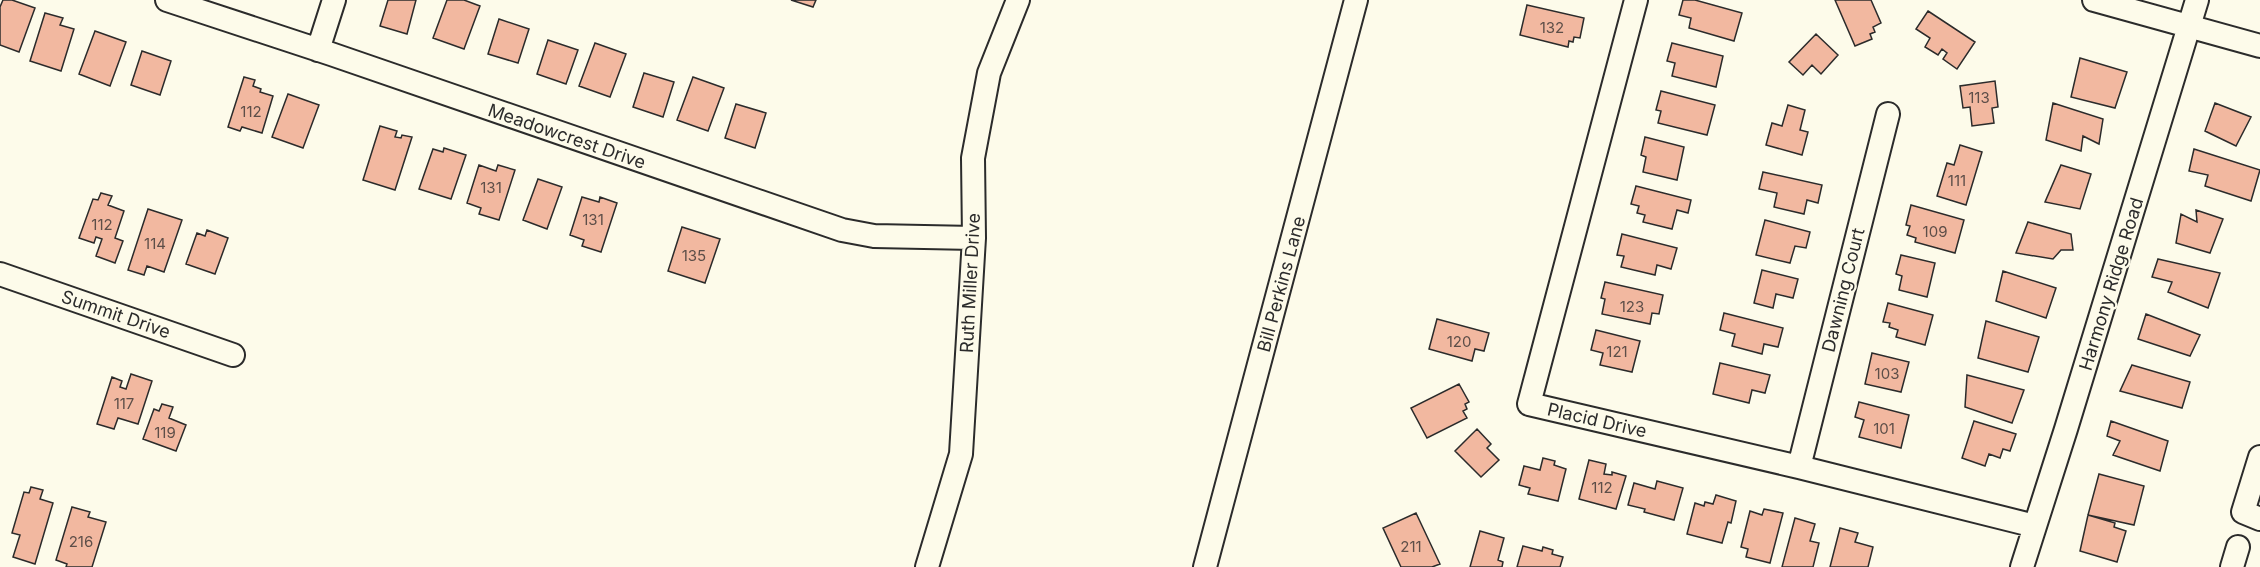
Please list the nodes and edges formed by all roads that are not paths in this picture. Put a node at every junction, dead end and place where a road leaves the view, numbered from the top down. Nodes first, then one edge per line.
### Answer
1 (166, 0) edge
2 (334, 0) edge
3 (1018, 0) edge
4 (1356, 0) edge
5 (1636, 0) edge
6 (2094, 0) edge
7 (2197, 0) edge
8 (2190, 26) junction
9 (2260, 46) edge
10 (318, 50) junction
11 (1888, 114) dead end
12 (974, 238) junction
13 (0, 274) edge
14 (233, 355) dead end
15 (2260, 457) edge
16 (1799, 467) junction
17 (2260, 519) edge
18 (2035, 526) junction
19 (927, 567) edge
20 (1205, 567) edge
21 (2022, 567) edge

1 - 10 street, Meadowcrest Drive
2 - 10 street
3 - 12 street, Ruth Miller Drive
4 - 20 street, Bill Perkins Lane
5 - 16 street, Placid Drive
6 - 8 street
7 - 8 street, Harmony Ridge Road
8 - 9 street
8 - 18 street, Harmony Ridge Road
10 - 12 street, Meadowcrest Drive
11 - 16 street, Dawning Court
12 - 19 street, Ruth Miller Drive
13 - 14 street, Summit Drive
15 - 17 street
16 - 18 street, Placid Drive
18 - 21 street, Harmony Ridge Road

